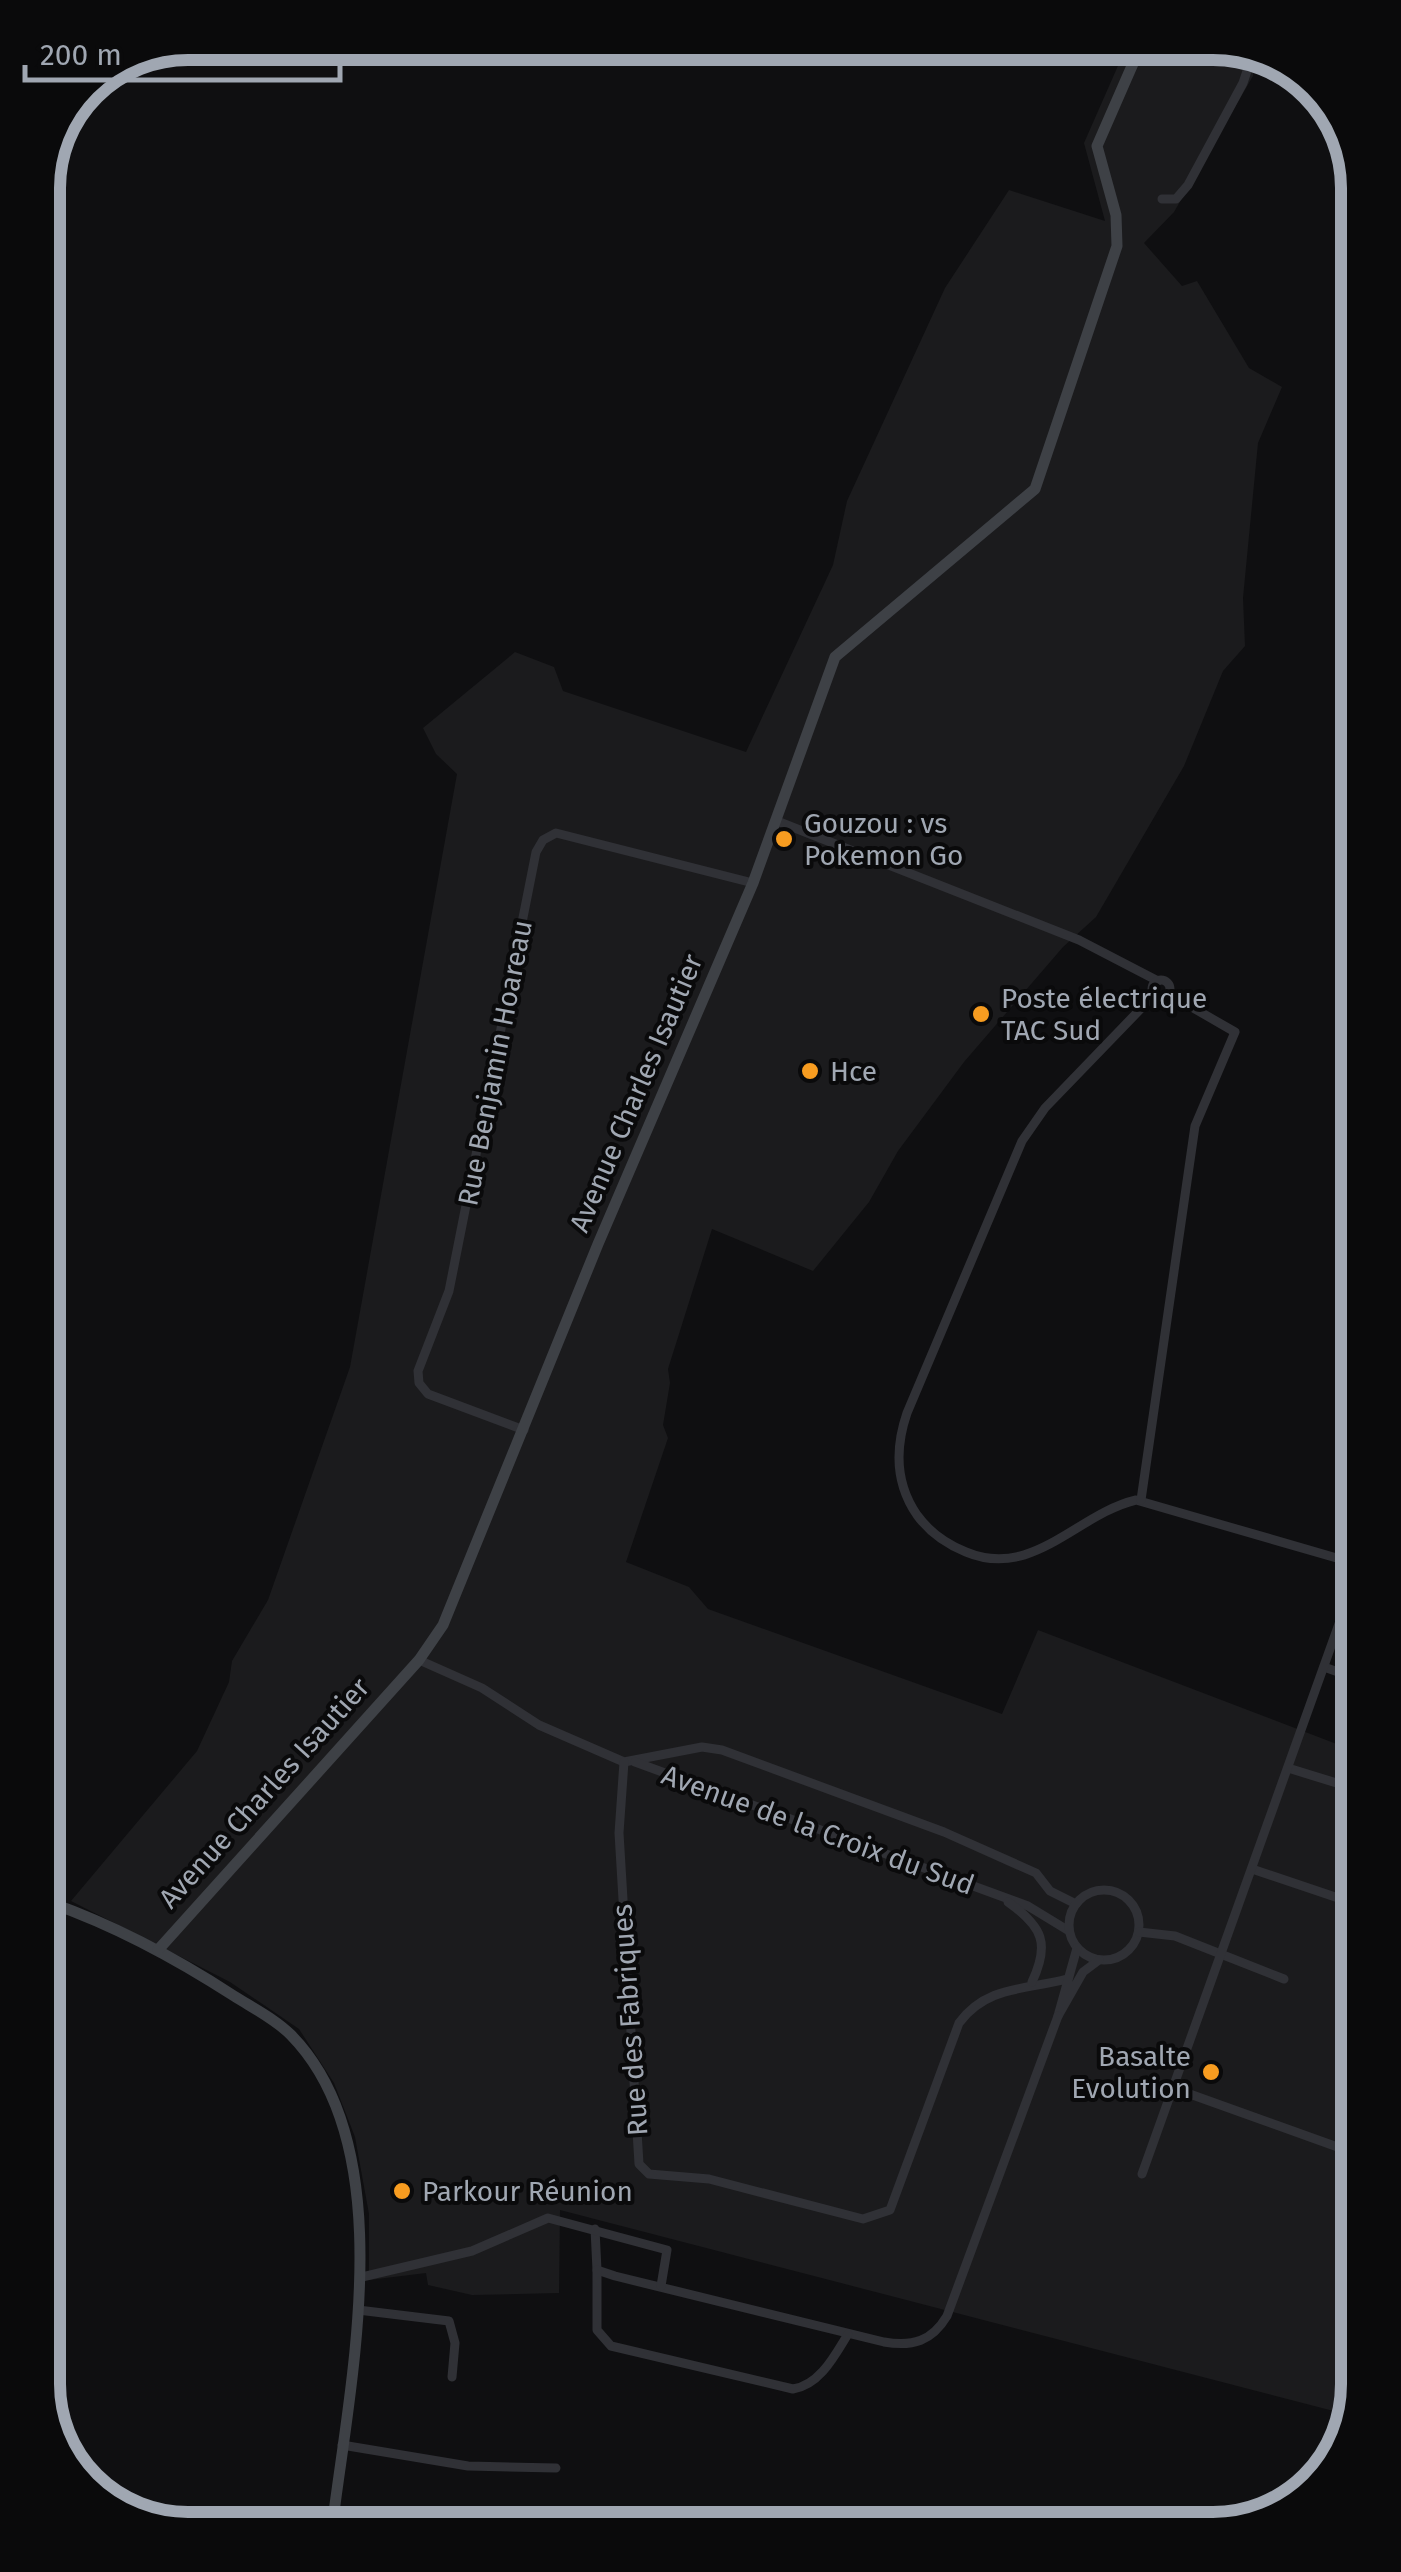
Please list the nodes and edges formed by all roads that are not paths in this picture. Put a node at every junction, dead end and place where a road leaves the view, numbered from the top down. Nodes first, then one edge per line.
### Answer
1 (1135, 60) edge
2 (1249, 65) edge
3 (1162, 199) dead end
4 (778, 820) junction
5 (753, 883) junction
6 (1122, 963) junction
7 (1158, 981) junction
8 (1153, 994) junction
9 (1168, 994) junction
10 (524, 1430) junction
11 (1141, 1500) junction
12 (1341, 1558) edge
13 (1341, 1619) edge
14 (419, 1660) junction
15 (1324, 1668) junction
16 (1341, 1673) edge
17 (630, 1762) junction
18 (1288, 1768) junction
19 (1341, 1785) edge
20 (1252, 1869) junction
21 (1001, 1898) junction
22 (1341, 1899) edge
23 (1076, 1904) junction
24 (60, 1907) edge
25 (1069, 1931) junction
26 (1139, 1932) junction
27 (1077, 1948) junction
28 (158, 1950) junction
29 (1220, 1952) junction
30 (1098, 1960) junction
31 (1067, 1979) junction
32 (1284, 1979) dead end
33 (1032, 1982) junction
34 (1058, 2016) junction
35 (1173, 2088) junction
36 (1341, 2148) edge
37 (1142, 2174) dead end
38 (595, 2229) junction
39 (597, 2270) junction
40 (362, 2277) junction
41 (661, 2286) junction
42 (358, 2310) junction
43 (848, 2334) junction
44 (452, 2377) dead end
45 (342, 2445) junction
46 (556, 2468) dead end
47 (334, 2512) edge

1 - 4 street, Avenue Charles Isautier
2 - 3 street
4 - 5 street, Avenue Charles Isautier
4 - 6 street
5 - 10 street, Avenue Charles Isautier
5 - 10 street, Rue Benjamin Hoareau
6 - 7 street
6 - 8 street
7 - 8 street
7 - 9 street
8 - 9 street
8 - 11 street
9 - 11 street
10 - 14 street, Avenue Charles Isautier
11 - 12 street
13 - 15 street
14 - 17 street
14 - 28 street, Avenue Charles Isautier
15 - 16 street
15 - 18 street
17 - 21 street, Avenue de la Croix du Sud
17 - 23 street, Avenue de la Croix du Sud
17 - 33 street, Rue des Fabriques
18 - 19 street
18 - 20 street
20 - 22 street
20 - 29 street
21 - 25 street, Avenue de la Croix du Sud
21 - 33 street
23 - 25 street
23 - 26 street
24 - 28 street
25 - 27 street
26 - 29 street
26 - 30 street
27 - 30 street
27 - 31 street
28 - 40 street
29 - 32 street
29 - 35 street
30 - 34 street
31 - 33 street, Rue des Fabriques
31 - 34 street
34 - 43 street
35 - 36 street
35 - 37 street
38 - 39 street
38 - 40 street
38 - 41 street
39 - 41 street
39 - 43 street
40 - 42 street
41 - 43 street
42 - 44 street
42 - 45 street
45 - 46 street
45 - 47 street

